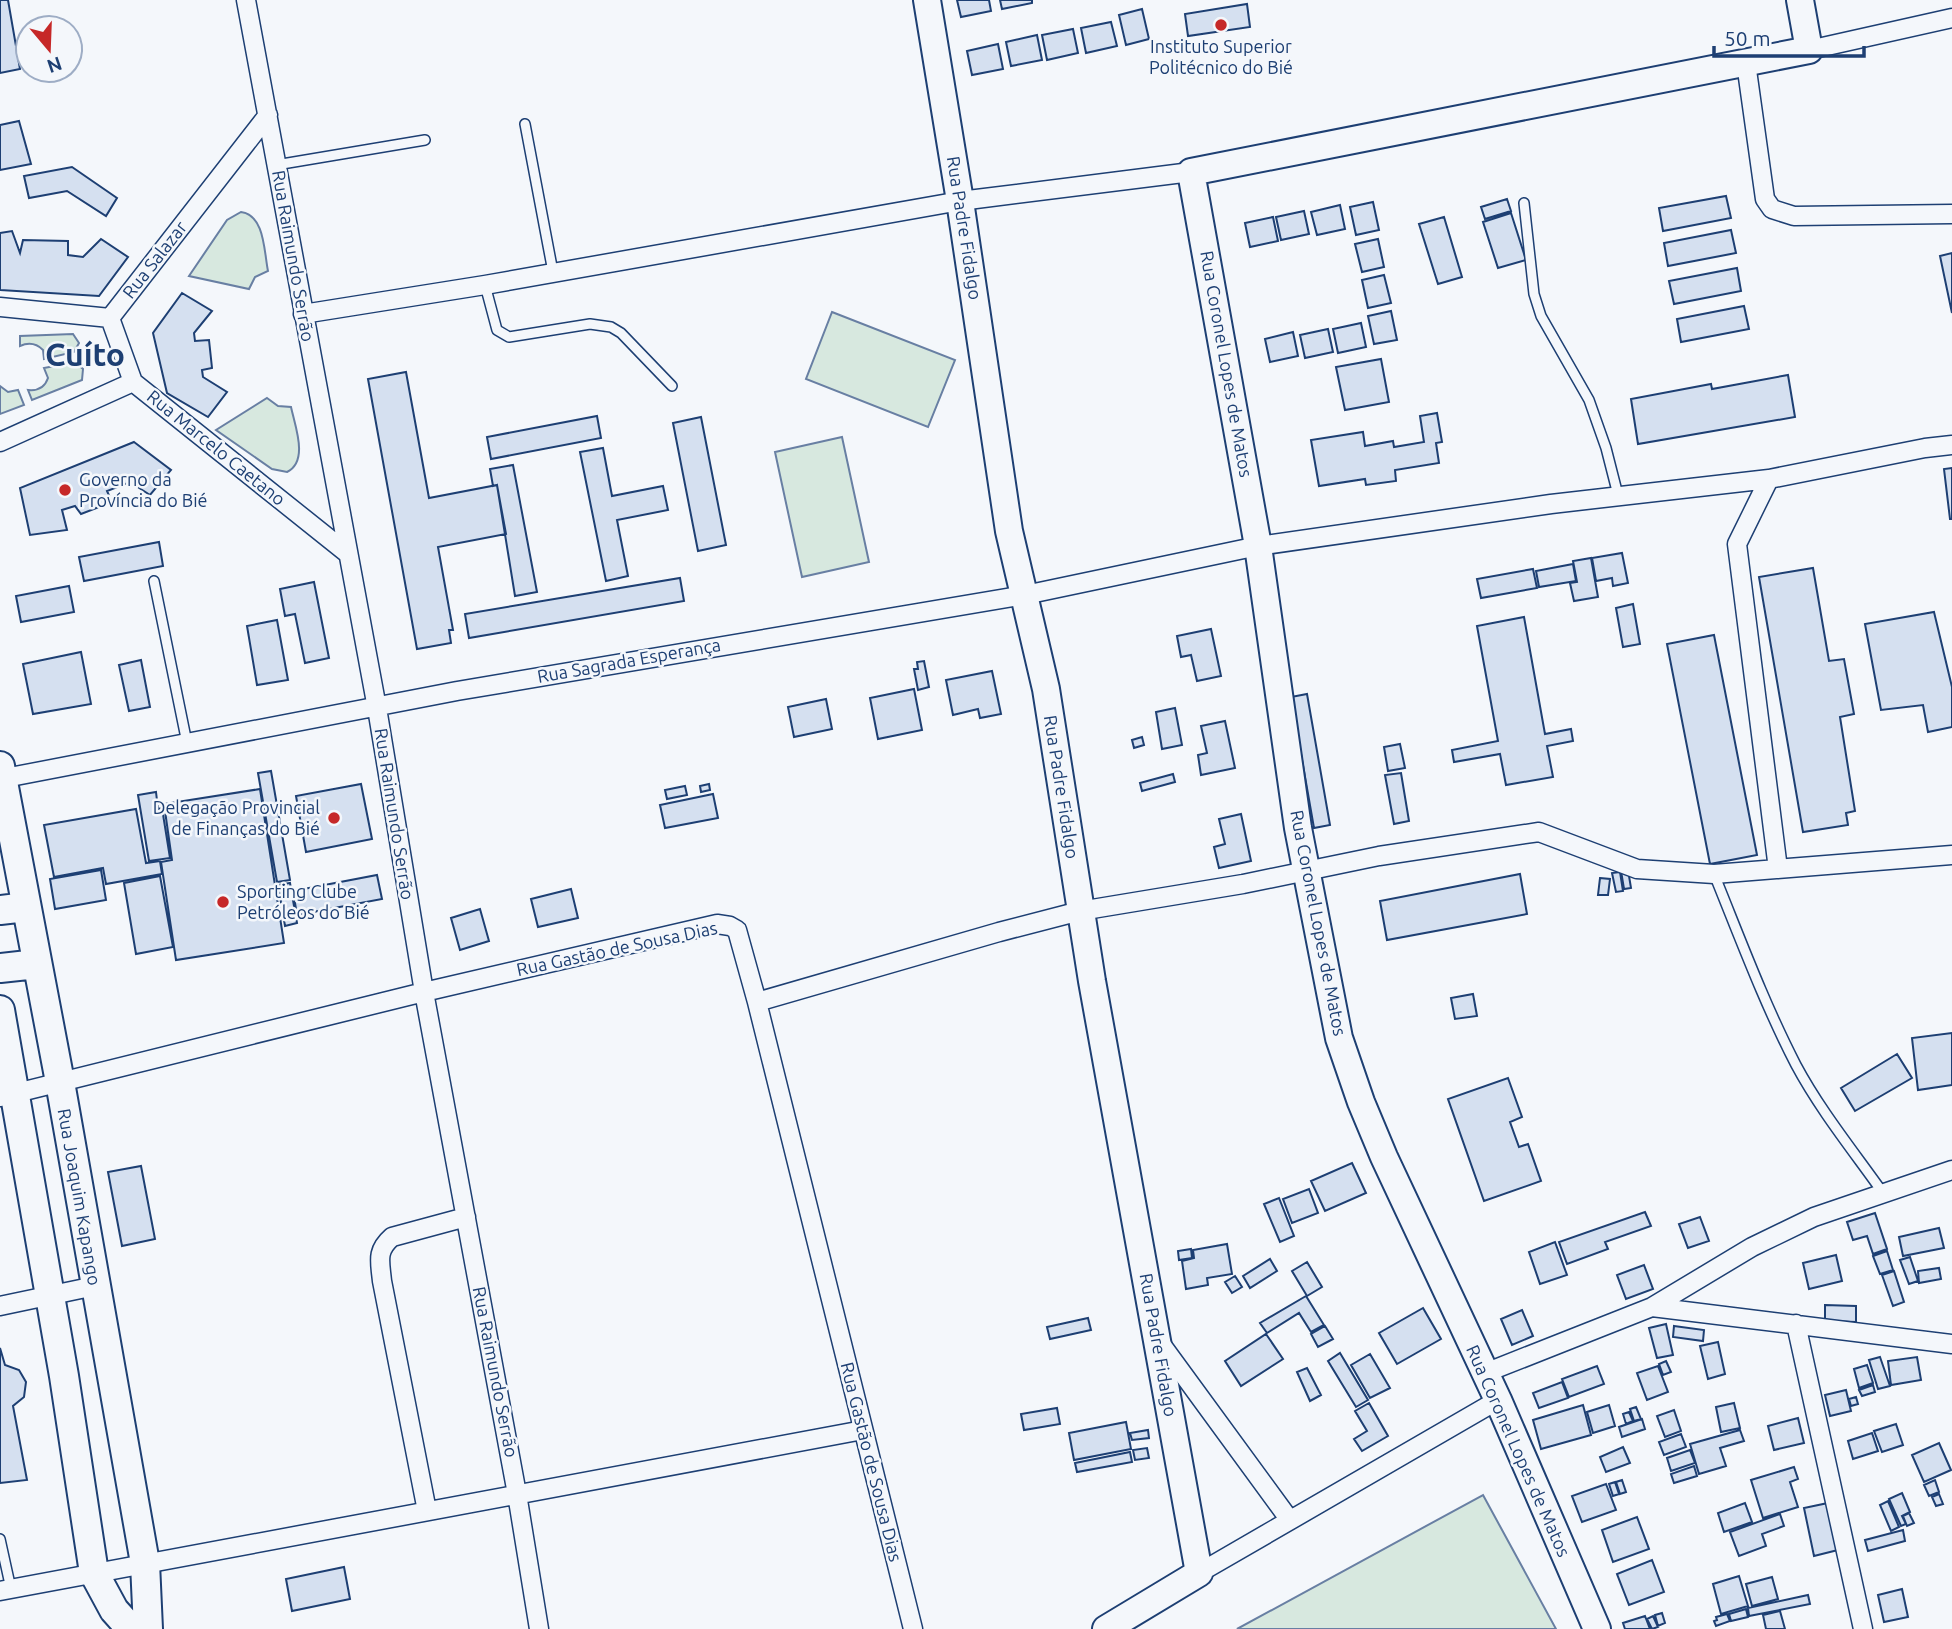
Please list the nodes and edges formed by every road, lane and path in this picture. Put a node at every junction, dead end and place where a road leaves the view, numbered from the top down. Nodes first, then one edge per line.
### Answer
1 (246, 0) edge
2 (927, 0) edge
3 (1800, 0) edge
4 (1952, 18) edge
5 (1809, 50) junction
6 (1746, 63) junction
7 (268, 115) junction
8 (525, 124) dead end
9 (425, 140) dead end
10 (276, 164) junction
11 (1191, 172) junction
12 (960, 201) junction
13 (1524, 202) dead end
14 (1952, 214) edge
15 (553, 272) junction
16 (485, 285) junction
17 (0, 307) edge
18 (303, 314) junction
19 (110, 318) junction
20 (133, 382) junction
21 (671, 386) dead end
22 (0, 443) edge
23 (1952, 445) edge
24 (1769, 479) junction
25 (1618, 495) junction
26 (1258, 546) junction
27 (346, 553) junction
28 (155, 581) dead end
29 (1025, 594) junction
30 (377, 708) junction
31 (187, 743) junction
32 (1, 774) edge
33 (1952, 855) edge
34 (1778, 869) junction
35 (1307, 871) junction
36 (1714, 874) junction
37 (13, 908) edge
38 (1080, 911) junction
39 (37, 964) junction
40 (0, 968) edge
41 (424, 992) junction
42 (757, 1002) junction
43 (0, 1010) edge
44 (60, 1082) junction
45 (7, 1096) edge
46 (1952, 1170) edge
47 (1883, 1193) junction
48 (466, 1217) junction
49 (95, 1286) junction
50 (50, 1296) junction
51 (0, 1306) edge
52 (1652, 1307) junction
53 (1796, 1324) junction
54 (1157, 1339) junction
55 (1952, 1344) edge
56 (1485, 1373) junction
57 (1498, 1400) junction
58 (863, 1430) junction
59 (517, 1494) junction
60 (427, 1511) junction
61 (1289, 1519) junction
62 (0, 1539) edge
63 (145, 1563) junction
64 (94, 1573) junction
65 (1199, 1573) junction
66 (5, 1590) edge
67 (120, 1623) edge
68 (148, 1629) edge
69 (539, 1629) edge
70 (913, 1629) edge
71 (1106, 1629) edge
72 (1597, 1629) edge
73 (1863, 1629) edge

1 - 7 street, Rua Raimundo Serrão
2 - 12 street, Rua Padre Fidalgo
3 - 5 street
4 - 5 street
5 - 6 street
6 - 11 street
6 - 14 street
7 - 10 street, Rua Raimundo Serrão
7 - 19 street, Rua Salazar
8 - 15 lane
9 - 10 lane
10 - 18 street, Rua Raimundo Serrão
11 - 12 street
11 - 26 street, Rua Coronel Lopes de Matos
12 - 15 street
12 - 29 street, Rua Padre Fidalgo
13 - 25 lane
15 - 16 street
16 - 18 street
16 - 21 lane
17 - 19 street
18 - 27 street, Rua Raimundo Serrão
19 - 20 street
20 - 22 street, Rua Marcelo Caetano
20 - 27 street, Rua Marcelo Caetano
23 - 24 street, Rua Sagrada Esperança
24 - 25 street, Rua Sagrada Esperança
24 - 34 street
25 - 26 street, Rua Sagrada Esperança
26 - 29 street, Rua Sagrada Esperança
26 - 35 street, Rua Coronel Lopes de Matos
27 - 30 street, Rua Raimundo Serrão
28 - 31 lane
29 - 30 street, Rua Sagrada Esperança
29 - 38 street, Rua Padre Fidalgo
30 - 31 street, Rua Sagrada Esperança
30 - 41 street, Rua Raimundo Serrão
31 - 32 street, Rua Sagrada Esperança
32 - 37 main road, Rua Joaquim Kapango
33 - 34 street
34 - 36 street
35 - 36 street
35 - 38 street
35 - 56 street, Rua Coronel Lopes de Matos
36 - 47 lane
37 - 39 main road, Rua Joaquim Kapango
38 - 42 street
38 - 54 street, Rua Padre Fidalgo
39 - 40 main road
39 - 44 main road, Rua Joaquim Kapango
41 - 42 street, Rua Gastão de Sousa Dias
41 - 44 street, Rua Gastão de Sousa Dias
41 - 48 street, Rua Raimundo Serrão
42 - 58 street, Rua Gastão de Sousa Dias
43 - 45 main road
44 - 45 street, Rua Gastão de Sousa Dias
44 - 49 main road, Rua Joaquim Kapango
45 - 50 main road
46 - 47 street
47 - 52 street
48 - 59 street, Rua Raimundo Serrão
48 - 60 street
49 - 50 street
49 - 63 main road, Rua Joaquim Kapango
50 - 51 street
50 - 64 main road
52 - 53 street
52 - 56 street
53 - 55 street
53 - 73 street
54 - 61 street
54 - 65 street, Rua Padre Fidalgo
56 - 57 street, Rua Coronel Lopes de Matos
57 - 61 street
57 - 72 street, Rua Coronel Lopes de Matos
58 - 59 street
58 - 70 street, Rua Gastão de Sousa Dias
59 - 60 street
59 - 69 street, Rua Raimundo Serrão
60 - 63 street
61 - 65 street
62 - 66 lane
63 - 64 street
63 - 68 main road, Rua Joaquim Kapango
64 - 66 street
64 - 67 main road
65 - 71 street

